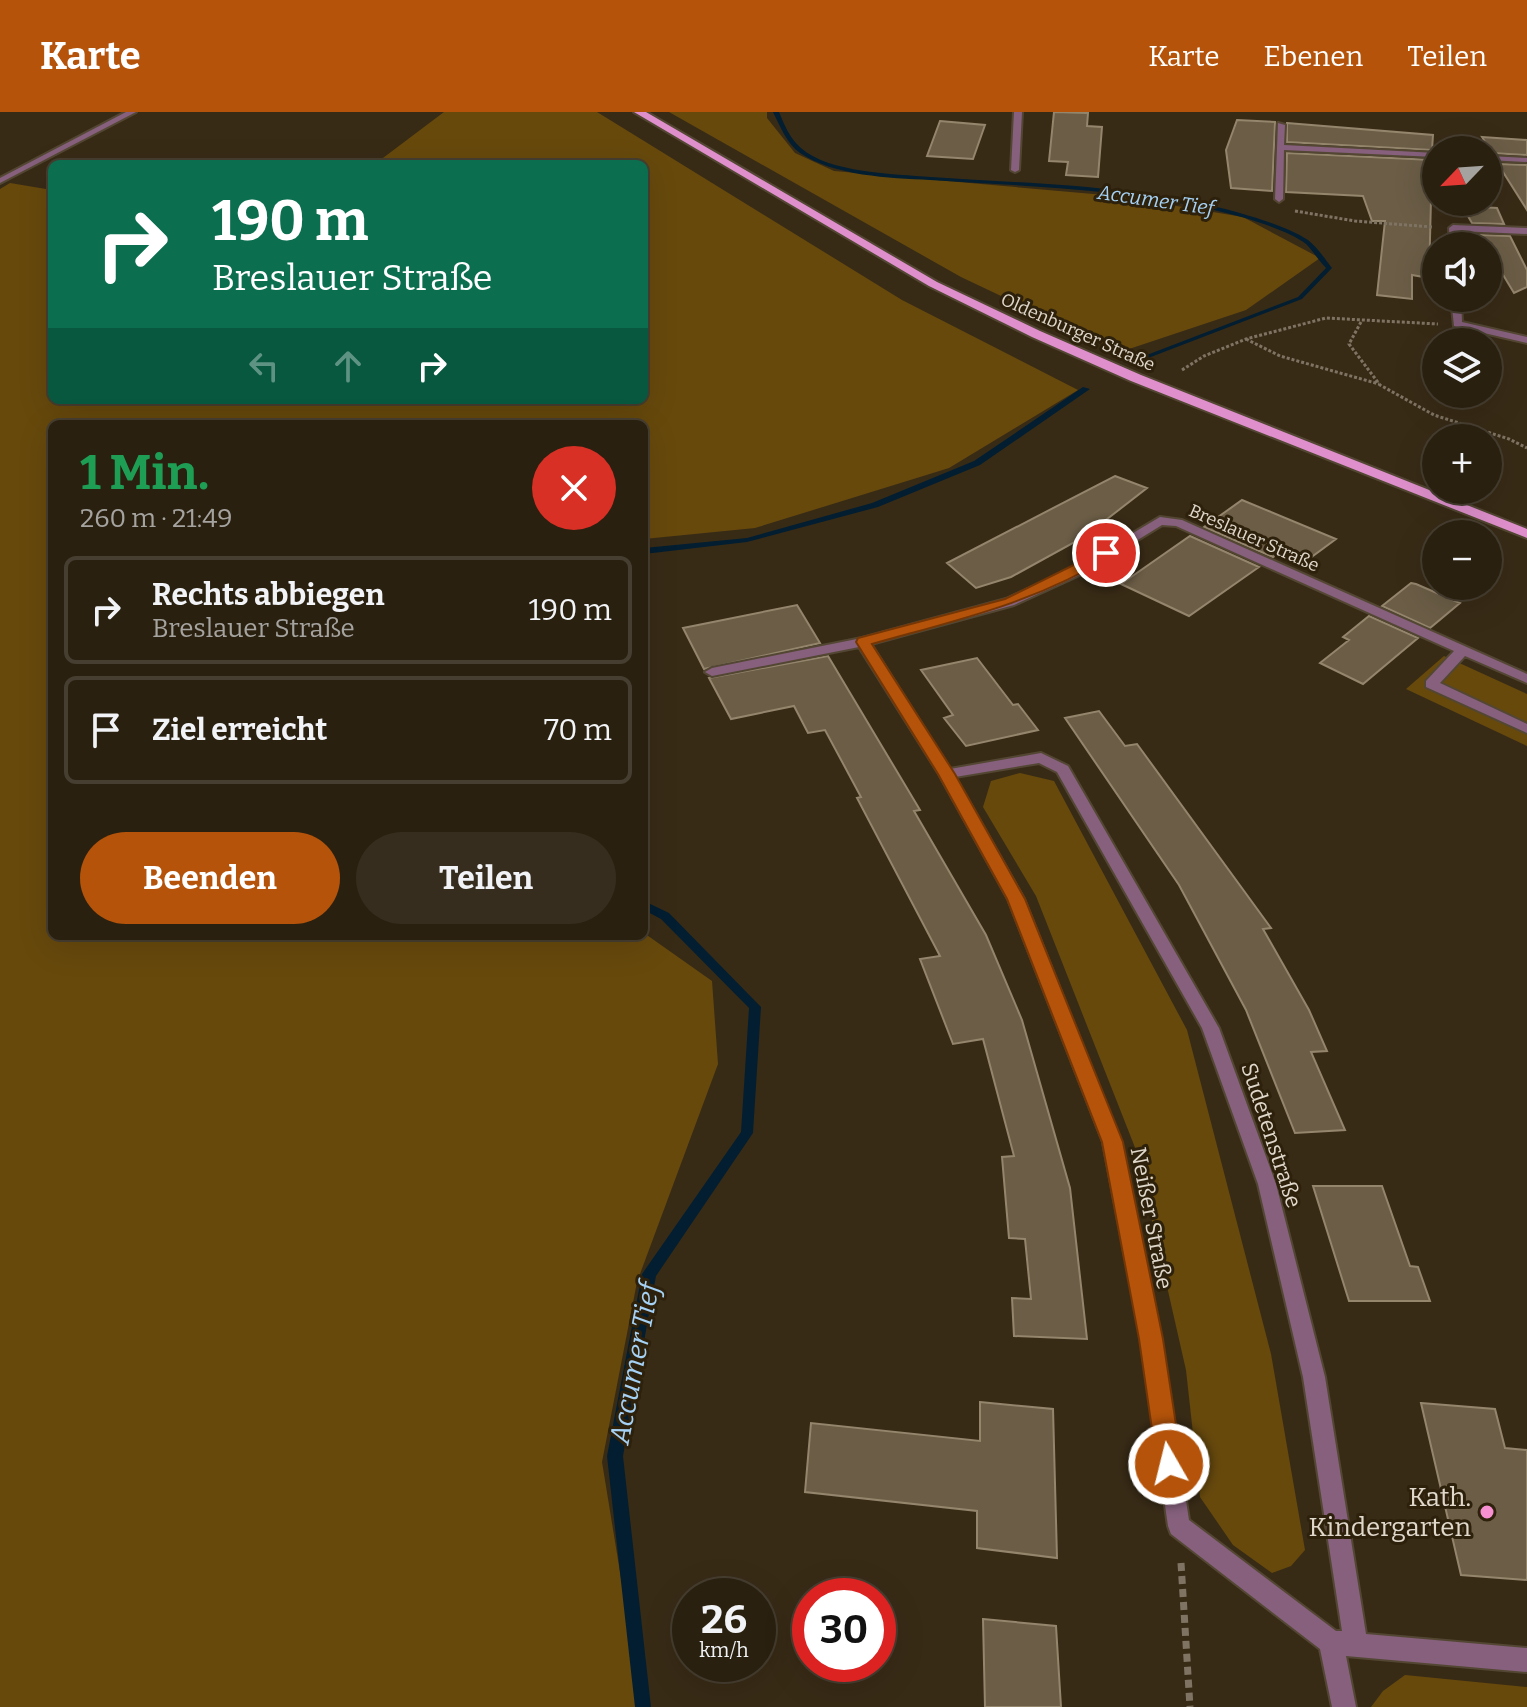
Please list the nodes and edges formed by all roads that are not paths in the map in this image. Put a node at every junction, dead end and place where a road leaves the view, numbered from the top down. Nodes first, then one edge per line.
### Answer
1 (132, 112) edge
2 (639, 112) edge
3 (1018, 112) edge
4 (1281, 125) dead end
5 (1280, 147) junction
6 (1422, 154) edge
7 (1502, 159) edge
8 (1527, 160) edge
9 (1015, 170) dead end
10 (0, 181) edge
11 (1279, 199) road end
12 (1527, 231) edge
13 (1453, 232) edge
14 (1457, 312) edge
15 (1527, 340) edge
16 (1527, 534) edge
17 (863, 642) junction
18 (1462, 651) junction
19 (712, 672) dead end
20 (1527, 679) edge
21 (1527, 729) edge
22 (946, 774) junction
23 (1331, 1642) junction
24 (1356, 1645) junction
25 (1527, 1660) edge
26 (1344, 1707) edge

1 - 10 street
2 - 16 main road, Oldenburger Straße
3 - 9 street
4 - 5 street
5 - 6 street
5 - 11 street
7 - 8 street
12 - 13 street
14 - 15 street
17 - 18 street, Breslauer Straße
17 - 19 street, Breslauer Straße
17 - 22 street, Neißer Straße
18 - 20 street, Breslauer Straße
18 - 21 street
22 - 23 street, Neißer Straße
22 - 24 street, Sudetenstraße
23 - 24 street
23 - 26 street
24 - 25 street

